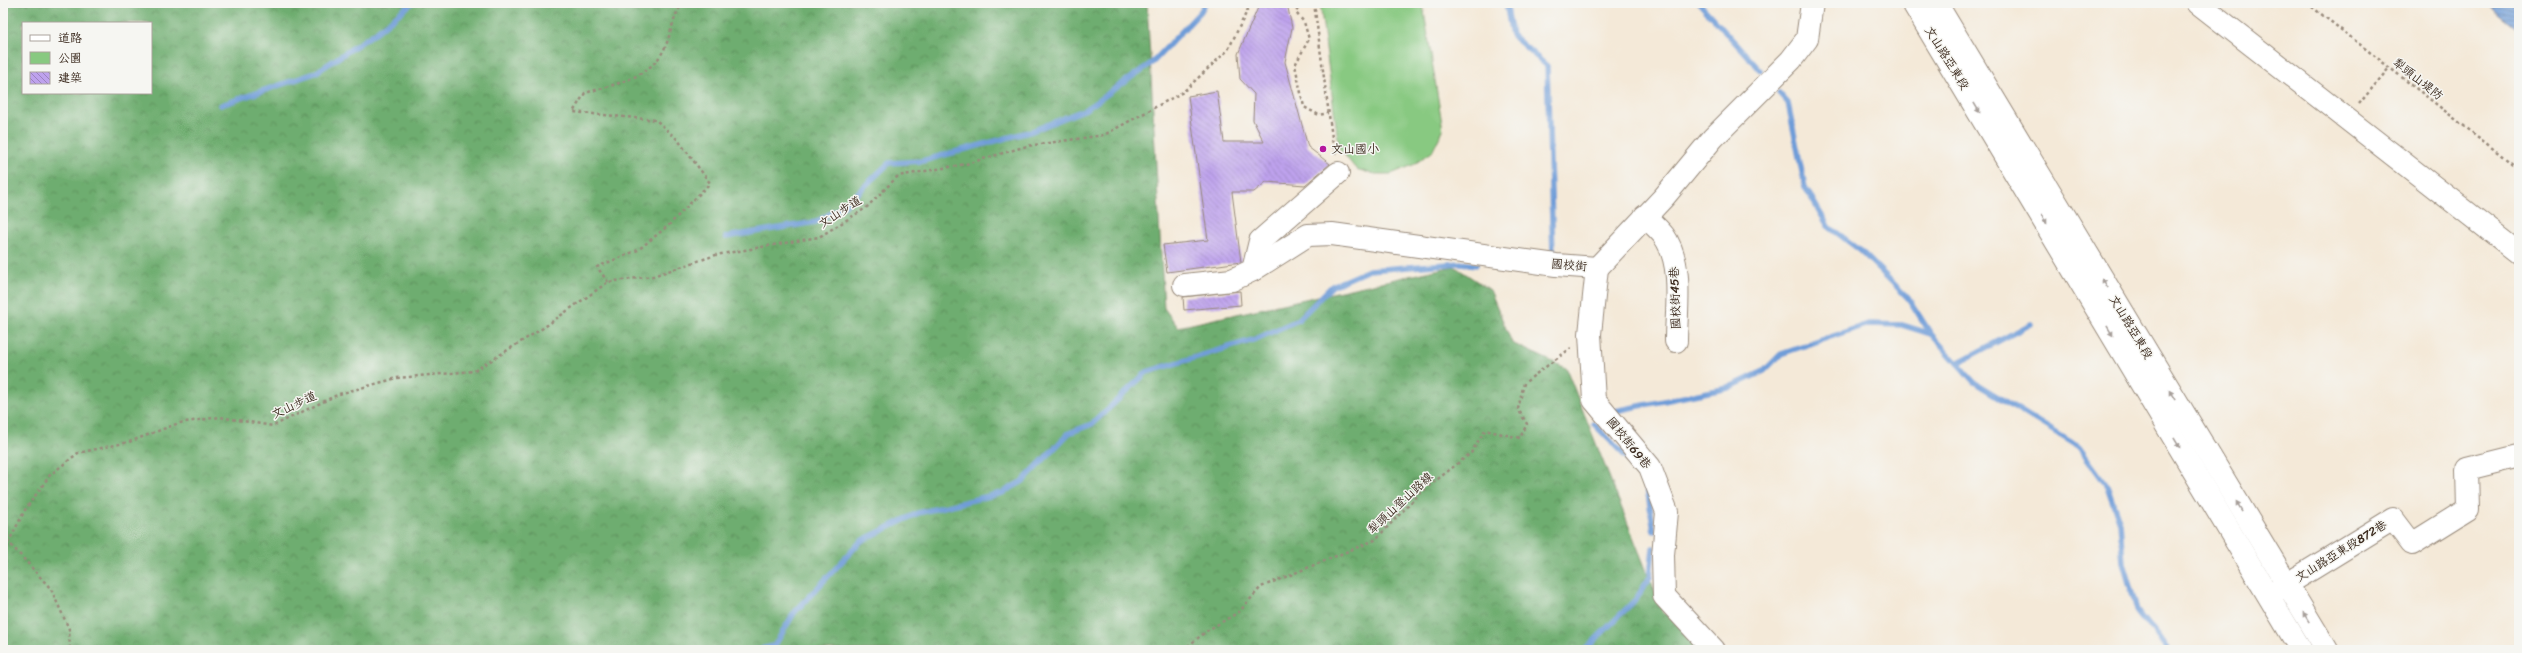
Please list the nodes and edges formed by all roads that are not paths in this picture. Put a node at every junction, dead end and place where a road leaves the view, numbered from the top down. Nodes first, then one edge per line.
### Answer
1 (1812, 3) edge
2 (1913, 3) edge
3 (1936, 3) edge
4 (2198, 3) edge
5 (1943, 33) junction
6 (1338, 172) road end
7 (1645, 216) junction
8 (2519, 253) edge
9 (1597, 268) junction
10 (1253, 270) junction
11 (1184, 286) dead end
12 (1676, 342) dead end
13 (2519, 456) edge
14 (2277, 590) junction
15 (1714, 650) edge
16 (2301, 650) edge
17 (2327, 650) edge

1 - 7 main road, 國校街
2 - 5 main road, 文山路亞東段
3 - 5 main road, 文山路亞東段
4 - 8 main road
5 - 14 main road, 文山路亞東段
6 - 10 main road
7 - 9 main road, 國校街
7 - 12 main road, 國校街45巷
9 - 10 main road, 國校街
9 - 15 main road, 國校街69巷
10 - 11 main road, 國校街
13 - 14 main road, 文山路亞東段872巷
14 - 16 main road, 文山路亞東段
17 -> 14 main road, 文山路亞東段

